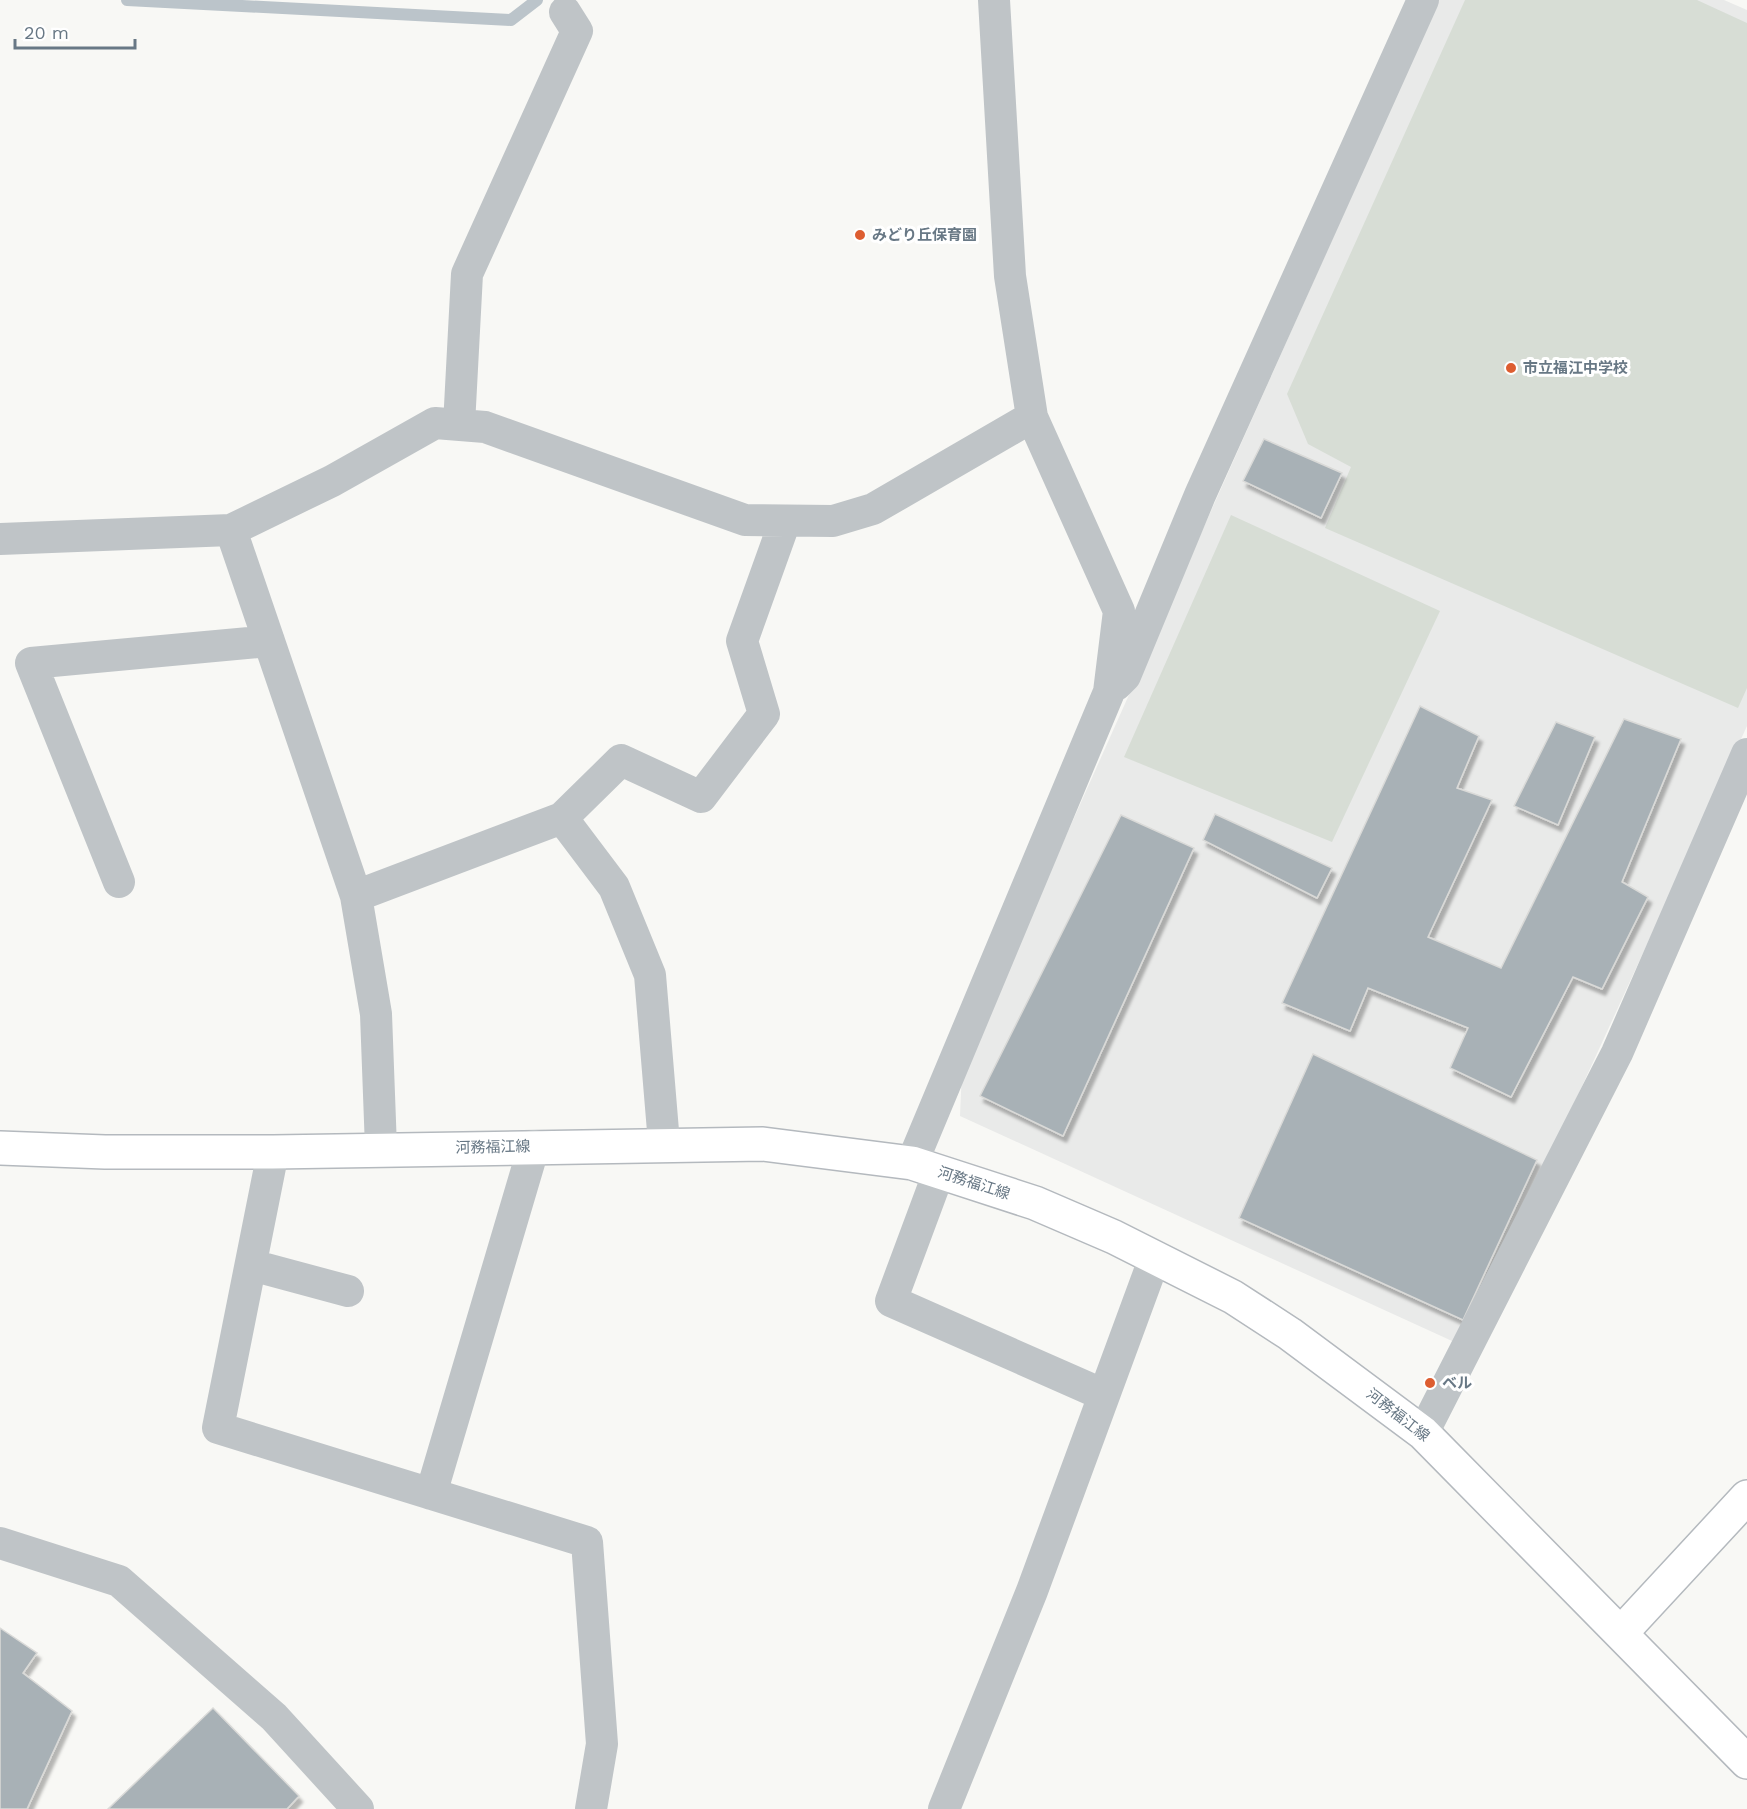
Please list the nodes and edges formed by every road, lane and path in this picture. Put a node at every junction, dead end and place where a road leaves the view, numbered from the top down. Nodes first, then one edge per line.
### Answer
1 (994, 0) edge
2 (1423, 0) edge
3 (565, 12) dead end
4 (1032, 417) junction
5 (459, 425) junction
6 (785, 521) junction
7 (231, 530) junction
8 (0, 539) edge
9 (269, 641) junction
10 (1108, 692) junction
11 (1747, 754) edge
12 (562, 818) junction
13 (119, 882) dead end
14 (356, 897) junction
15 (664, 1143) junction
16 (534, 1146) junction
17 (0, 1148) edge
18 (381, 1148) junction
19 (273, 1152) junction
20 (925, 1168) junction
21 (1155, 1257) junction
22 (251, 1265) junction
23 (348, 1291) dead end
24 (1104, 1395) junction
25 (1423, 1433) junction
26 (431, 1494) junction
27 (1747, 1497) edge
28 (0, 1543) edge
29 (1622, 1633) junction
30 (1747, 1762) edge
31 (358, 1809) edge
32 (591, 1809) edge
33 (944, 1809) edge

1 - 4 street
2 - 10 street
3 - 5 street
4 - 6 street
4 - 10 street
5 - 6 street
5 - 7 street
6 - 12 street
7 - 8 street
7 - 9 street
9 - 13 street
9 - 14 street
10 - 20 street
11 - 25 street
12 - 14 street
12 - 15 street
14 - 18 street
15 - 16 main road, 河務福江線
15 - 20 main road, 河務福江線
16 - 18 main road, 河務福江線
16 - 26 street
17 - 19 main road, 河務福江線
18 - 19 main road, 河務福江線
19 - 22 street
20 - 21 main road, 河務福江線
20 - 24 street
21 - 24 street
21 - 25 main road, 河務福江線
22 - 23 street
22 - 26 street
24 - 33 street
25 - 29 main road, 河務福江線
26 - 32 street
27 - 29 main road
28 - 31 street
29 - 30 main road, 河務福江線

